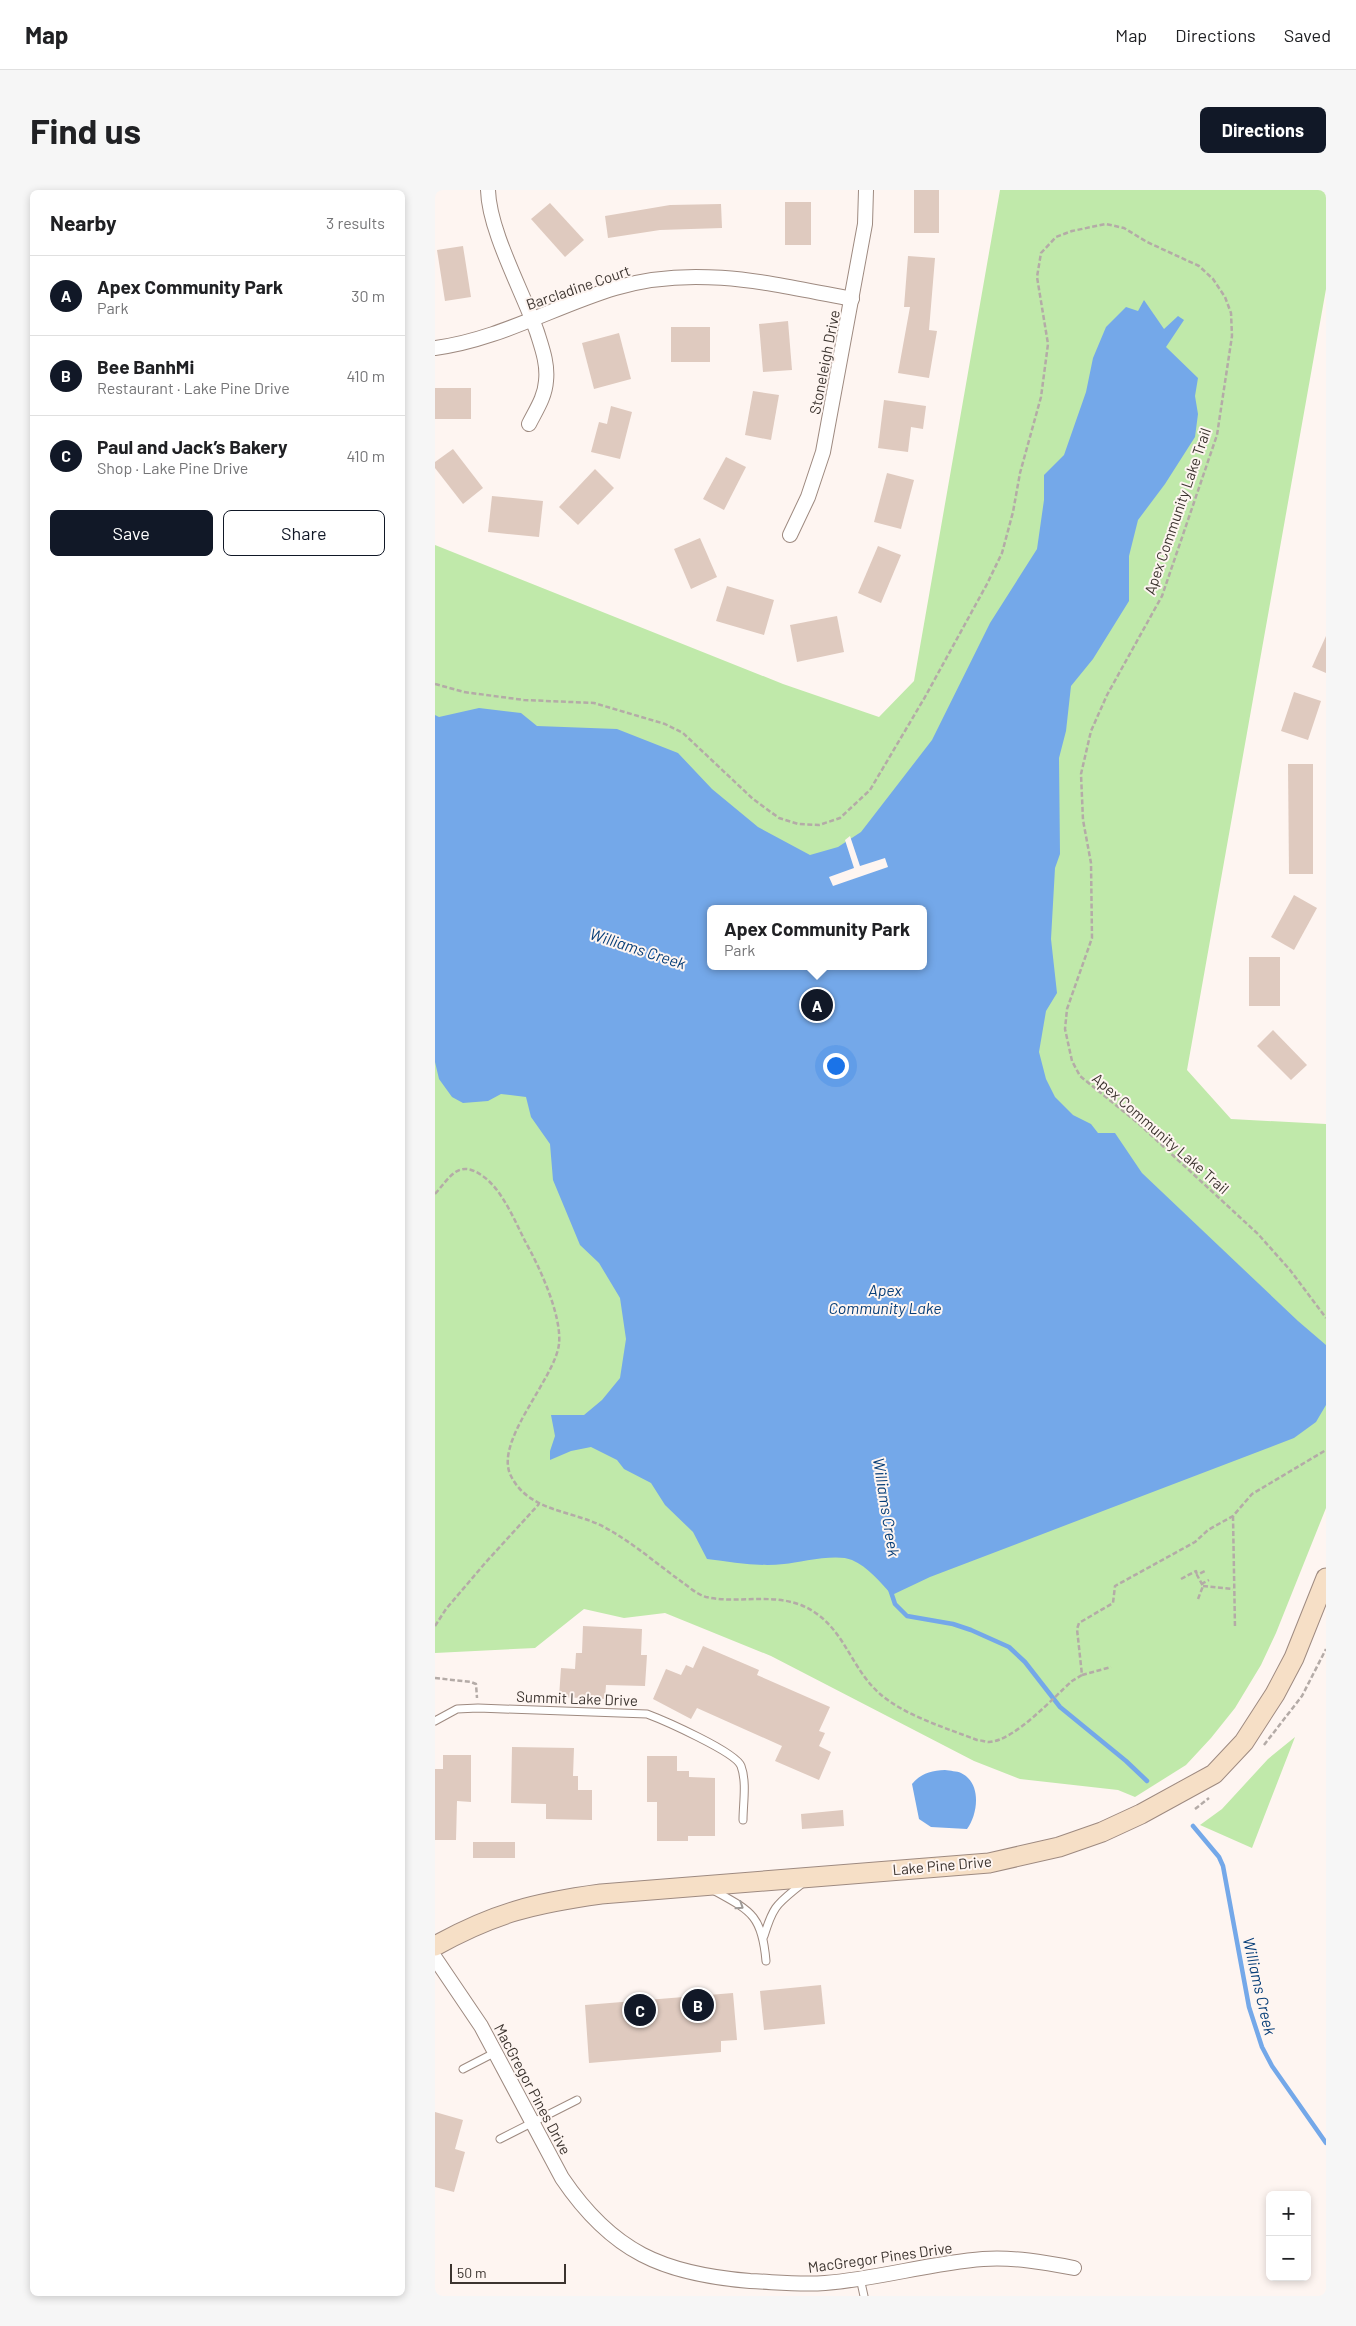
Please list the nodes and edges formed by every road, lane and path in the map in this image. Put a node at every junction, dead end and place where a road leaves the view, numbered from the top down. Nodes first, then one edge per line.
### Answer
1 (488, 190) edge
2 (866, 190) edge
3 (852, 299) junction
4 (532, 320) junction
5 (435, 348) edge
6 (529, 424) dead end
7 (790, 535) dead end
8 (435, 684) edge
9 (435, 1194) edge
10 (1326, 1318) edge
11 (1326, 1450) edge
12 (539, 1504) junction
13 (1233, 1516) junction
14 (1205, 1571) dead end
15 (1197, 1575) junction
16 (1326, 1578) edge
17 (1181, 1579) dead end
18 (1209, 1580) dead end
19 (1202, 1585) junction
20 (1234, 1589) junction
21 (1198, 1598) dead end
22 (435, 1626) edge
23 (1235, 1628) dead end
24 (1111, 1667) dead end
25 (1082, 1675) junction
26 (435, 1678) edge
27 (478, 1708) junction
28 (435, 1722) edge
29 (743, 1820) dead end
30 (808, 1878) junction
31 (706, 1886) junction
32 (764, 1936) junction
33 (435, 1946) edge
34 (435, 1958) edge
35 (766, 1961) dead end
36 (496, 2052) junction
37 (463, 2069) dead end
38 (577, 2100) dead end
39 (533, 2122) junction
40 (500, 2139) dead end
41 (1074, 2268) dead end
42 (860, 2278) junction
43 (863, 2296) edge

1 - 4 street
2 - 3 street, Stoneleigh Drive
3 - 4 street, Barcladine Court
3 - 7 street, Stoneleigh Drive
4 - 5 street, Barcladine Court
4 - 6 street
8 - 10 path, Apex Community Lake Trail
9 - 12 path
11 - 13 path
12 - 22 path
12 - 25 path
13 - 20 path
13 - 25 path
14 - 15 path
15 - 17 path
15 - 19 path
16 - 30 main road, Lake Pine Drive
18 - 19 path
19 - 20 path
19 - 21 path
20 - 23 path
24 - 25 path
26 - 27 path
27 - 28 lane, Summit Lake Drive
27 - 29 lane, Summit Lake Drive
30 - 31 main road, Lake Pine Drive
30 - 32 lane
31 -> 32 lane
31 - 33 main road, Lake Pine Drive
32 - 35 lane
34 - 36 street, MacGregor Pines Drive
36 - 37 lane
36 - 39 street, MacGregor Pines Drive
38 - 39 lane
39 - 40 lane
39 - 42 street, MacGregor Pines Drive
41 - 42 street, MacGregor Pines Drive
42 - 43 lane

